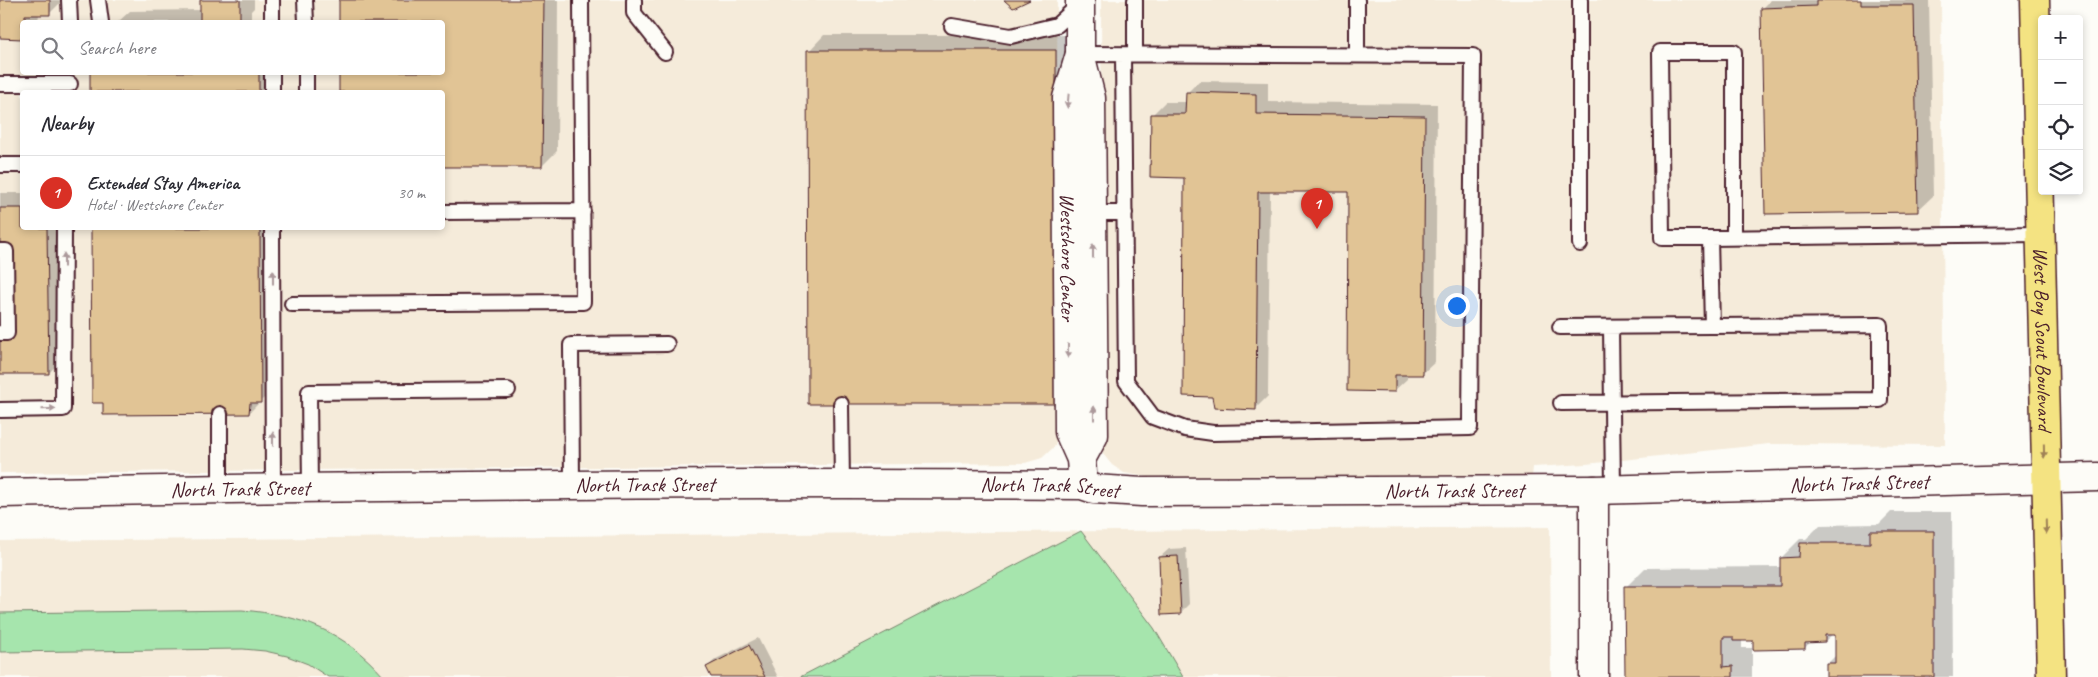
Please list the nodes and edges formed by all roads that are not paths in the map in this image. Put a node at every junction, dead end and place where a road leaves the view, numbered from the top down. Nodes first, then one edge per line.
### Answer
1 (69, 0) edge
2 (98, 0) edge
3 (272, 0) edge
4 (305, 0) edge
5 (581, 0) edge
6 (634, 0) edge
7 (1135, 0) edge
8 (1356, 0) edge
9 (1580, 0) edge
10 (2035, 0) edge
11 (1080, 2) edge
12 (70, 20) edge
13 (101, 20) edge
14 (272, 20) edge
15 (306, 20) edge
16 (952, 26) dead end
17 (665, 52) dead end
18 (1080, 54) junction
19 (1129, 54) junction
20 (1356, 56) junction
21 (272, 75) edge
22 (306, 75) edge
23 (70, 83) edge
24 (0, 84) edge
25 (272, 90) edge
26 (306, 90) edge
27 (0, 165) edge
28 (20, 165) edge
29 (583, 211) junction
30 (445, 212) edge
31 (1080, 213) junction
32 (1125, 213) junction
33 (64, 230) edge
34 (272, 230) edge
35 (2041, 234) junction
36 (1734, 237) junction
37 (1710, 238) junction
38 (1580, 244) dead end
39 (0, 251) edge
40 (292, 304) dead end
41 (1712, 326) junction
42 (1560, 327) dead end
43 (1611, 327) junction
44 (0, 333) edge
45 (667, 344) dead end
46 (508, 390) dead end
47 (1612, 402) junction
48 (1561, 403) dead end
49 (841, 404) dead end
50 (0, 410) edge
51 (220, 414) dead end
52 (1082, 472) junction
53 (2098, 477) edge
54 (2045, 478) junction
55 (842, 483) junction
56 (572, 484) junction
57 (273, 488) junction
58 (310, 488) junction
59 (220, 489) junction
60 (1603, 490) junction
61 (0, 493) edge
62 (1594, 677) edge
63 (2051, 677) edge

1 - 12 lane
2 - 13 lane
3 - 14 lane
4 - 15 lane
5 - 29 lane
6 - 17 lane
7 - 19 lane
8 - 20 lane
9 - 38 lane
10 - 35 main road, West Boy Scout Boulevard
11 - 16 lane
11 - 18 street, Westshore Center
18 - 19 lane
18 - 31 street, Westshore Center
19 - 20 lane
19 - 32 lane
20 - 32 lane
21 - 25 lane
22 - 26 lane
23 - 24 lane
27 - 28 lane
29 - 30 lane
29 - 40 lane
31 - 32 lane
31 - 52 street, Westshore Center
50 -> 33 lane
57 -> 34 lane
35 - 36 lane
35 -> 54 main road, West Boy Scout Boulevard
36 - 37 lane
36 - 37 lane
37 - 41 lane
39 - 44 lane
41 - 43 lane
41 - 47 lane
42 - 43 lane
43 - 47 lane
45 - 56 lane
46 - 58 lane
47 - 48 lane
47 - 60 lane
49 - 55 lane
51 - 59 lane
52 - 55 street, North Trask Street
52 - 60 street, North Trask Street
53 - 54 street, North Trask Street
54 - 60 street, North Trask Street
54 -> 63 main road, West Boy Scout Boulevard
55 - 56 street, North Trask Street
56 - 58 street, North Trask Street
57 - 58 street, North Trask Street
57 - 59 street, North Trask Street
59 - 61 street, North Trask Street
60 - 62 street

